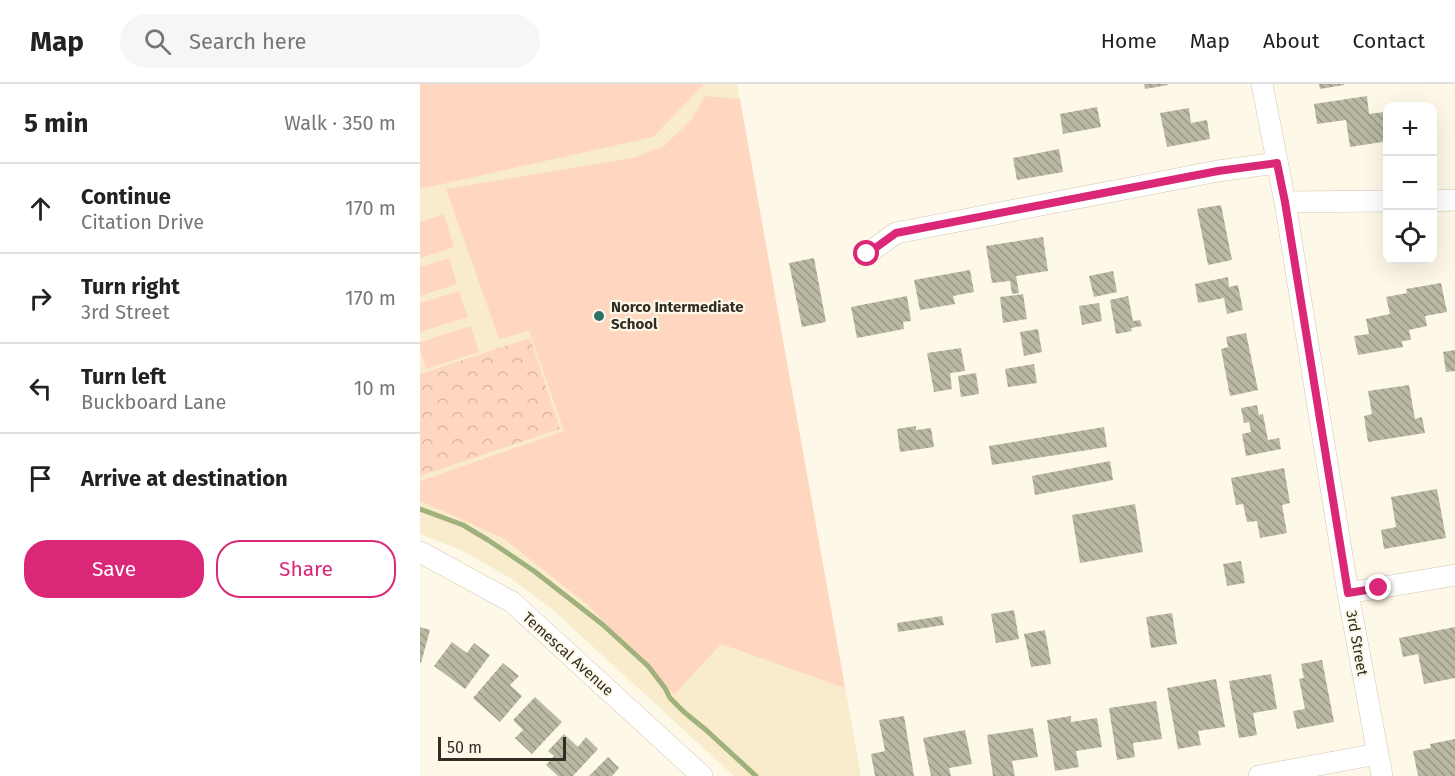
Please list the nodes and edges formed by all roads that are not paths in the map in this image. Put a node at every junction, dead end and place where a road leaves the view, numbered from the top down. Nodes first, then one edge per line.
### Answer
1 (1262, 84) edge
2 (1277, 163) junction
3 (1455, 200) edge
4 (1383, 201) edge
5 (1437, 201) edge
6 (1285, 202) junction
7 (867, 254) dead end
8 (420, 552) edge
9 (1455, 575) edge
10 (1348, 593) junction
11 (1377, 754) junction
12 (702, 776) edge
13 (1259, 776) edge
14 (1382, 776) edge

1 - 2 street, 3rd Street
2 - 6 street, 3rd Street
2 - 7 street
3 - 5 street
4 - 6 street
6 - 10 street, 3rd Street
8 - 12 street, Temescal Avenue
9 - 10 street
10 - 11 street, 3rd Street
11 - 13 street
11 - 14 street, 3rd Street

